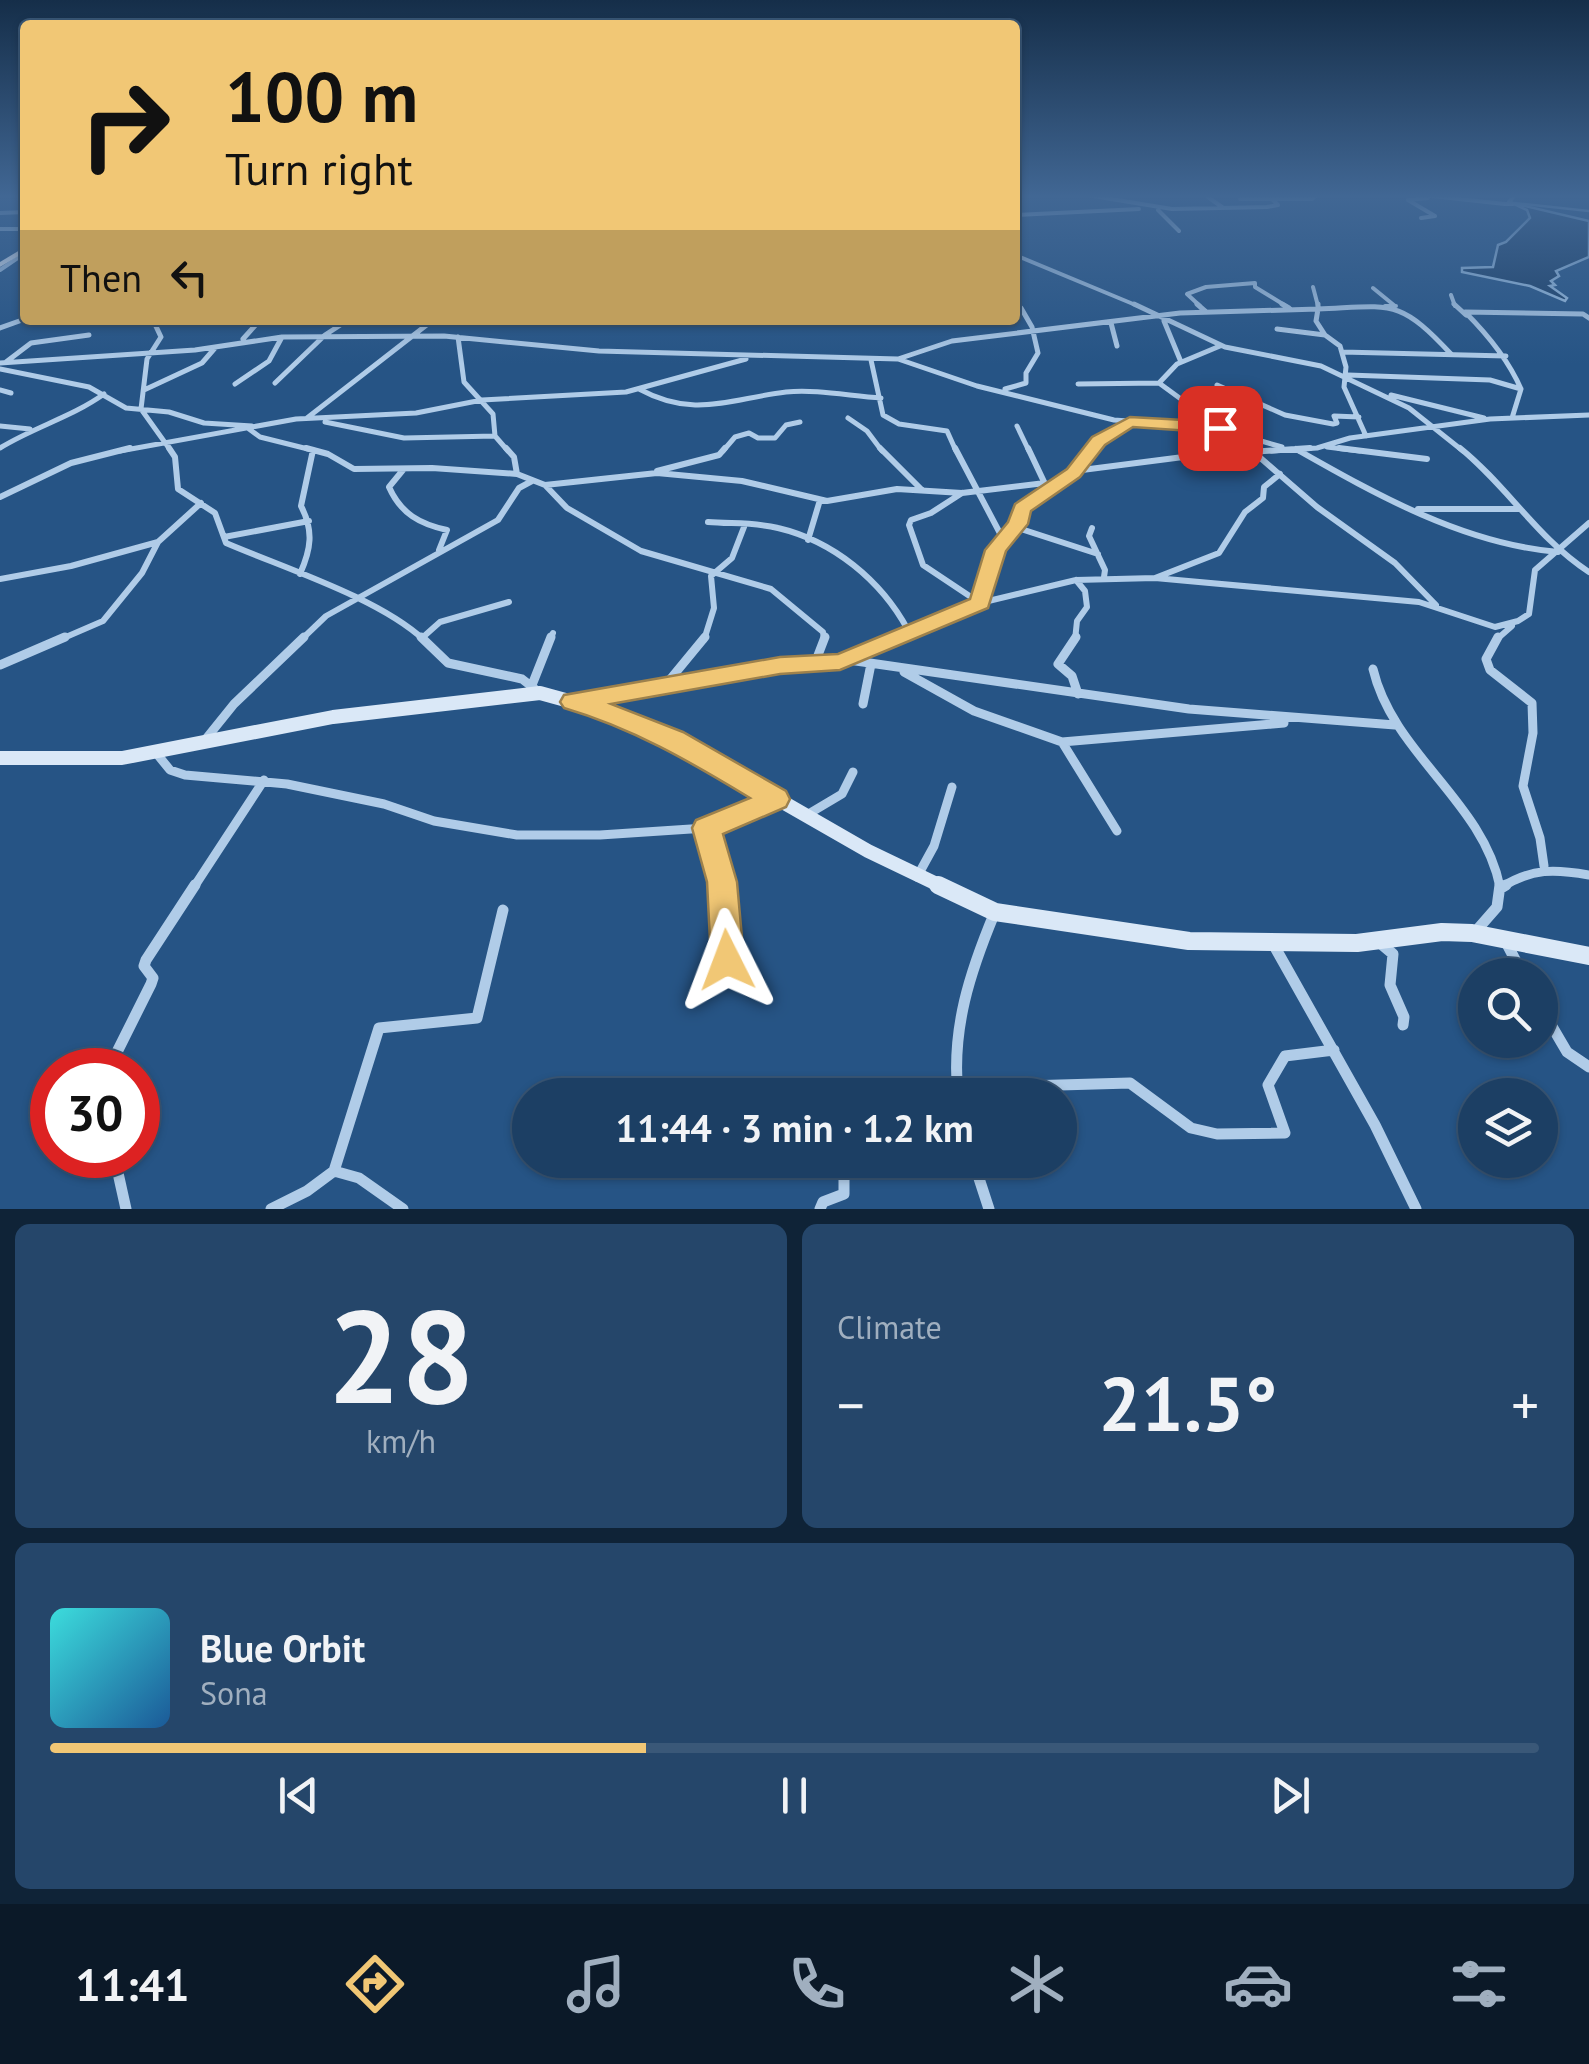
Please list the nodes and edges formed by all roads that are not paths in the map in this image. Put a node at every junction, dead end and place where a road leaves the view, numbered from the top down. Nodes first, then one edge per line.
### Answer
1 (1020, 257) edge
2 (1252, 274) dead end
3 (1254, 283) junction
4 (1312, 287) dead end
5 (1373, 288) dead end
6 (1452, 295) dead end
7 (1395, 306) junction
8 (1570, 306) dead end
9 (1021, 308) dead end
10 (1289, 308) junction
11 (1318, 309) junction
12 (1205, 311) junction
13 (1466, 315) junction
14 (1154, 316) junction
15 (1586, 316) edge
16 (1164, 321) junction
17 (1111, 323) junction
18 (155, 325) edge
19 (255, 325) edge
20 (340, 325) edge
21 (427, 325) edge
22 (1277, 329) dead end
23 (1033, 333) junction
24 (1324, 334) junction
25 (90, 335) dead end
26 (324, 336) junction
27 (414, 336) junction
28 (458, 337) junction
29 (282, 338) junction
30 (240, 342) junction
31 (1221, 345) junction
32 (1118, 346) dead end
33 (215, 348) junction
34 (1342, 352) junction
35 (147, 353) junction
36 (1450, 354) junction
37 (756, 356) junction
38 (1506, 356) junction
39 (898, 359) junction
40 (871, 360) junction
41 (1181, 362) junction
42 (2, 365) edge
43 (1347, 376) junction
44 (275, 383) dead end
45 (1159, 383) junction
46 (235, 384) dead end
47 (1078, 384) dead end
48 (1218, 385) dead end
49 (639, 389) junction
50 (1522, 389) junction
51 (0, 390) edge
52 (144, 390) junction
53 (1004, 391) junction
54 (1377, 392) junction
55 (11, 393) dead end
56 (104, 394) junction
57 (880, 398) junction
58 (482, 400) junction
59 (141, 409) junction
60 (1589, 415) edge
61 (1359, 417) junction
62 (848, 418) dead end
63 (1212, 418) junction
64 (1512, 418) junction
65 (306, 419) junction
66 (1490, 419) junction
67 (321, 420) junction
68 (800, 422) dead end
69 (1130, 422) junction
70 (1172, 424) junction
71 (1191, 424) junction
72 (0, 426) edge
73 (261, 426) junction
74 (1017, 426) dead end
75 (31, 429) junction
76 (1438, 429) junction
77 (249, 430) junction
78 (1231, 432) junction
79 (495, 436) junction
80 (1366, 436) junction
81 (164, 440) junction
82 (1324, 447) junction
83 (0, 448) edge
84 (1293, 449) junction
85 (313, 450) junction
86 (1254, 451) junction
87 (1191, 456) junction
88 (1427, 460) dead end
89 (404, 470) junction
90 (648, 473) junction
91 (1074, 473) junction
92 (516, 474) junction
93 (1280, 474) junction
94 (532, 481) junction
95 (545, 485) junction
96 (1046, 487) junction
97 (921, 488) junction
98 (975, 492) junction
99 (962, 493) junction
100 (0, 497) edge
101 (820, 500) junction
102 (201, 503) junction
103 (1518, 509) junction
104 (1415, 510) junction
105 (308, 522) junction
106 (708, 522) dead end
107 (1589, 522) edge
108 (744, 527) junction
109 (1015, 527) junction
110 (1092, 528) dead end
111 (224, 537) junction
112 (1003, 539) junction
113 (808, 540) junction
114 (158, 542) junction
115 (438, 550) junction
116 (1558, 552) junction
117 (1098, 554) junction
118 (1572, 558) junction
119 (1589, 562) edge
120 (714, 572) junction
121 (1589, 572) edge
122 (300, 574) junction
123 (1104, 577) junction
124 (1155, 578) junction
125 (0, 579) edge
126 (1076, 580) junction
127 (354, 598) junction
128 (509, 602) dead end
129 (980, 603) junction
130 (1436, 605) junction
131 (1512, 626) junction
132 (908, 630) junction
133 (553, 633) dead end
134 (422, 638) junction
135 (849, 660) junction
136 (815, 662) junction
137 (871, 664) junction
138 (0, 665) edge
139 (897, 668) junction
140 (1373, 669) dead end
141 (663, 688) junction
142 (536, 689) junction
143 (1078, 694) junction
144 (573, 702) junction
145 (863, 704) dead end
146 (1298, 722) junction
147 (1394, 725) junction
148 (1062, 742) junction
149 (202, 744) junction
150 (157, 754) junction
151 (0, 758) edge
152 (853, 772) dead end
153 (264, 780) junction
154 (952, 786) dead end
155 (776, 799) junction
156 (806, 816) junction
157 (706, 828) junction
158 (1117, 830) dead end
159 (1544, 866) junction
160 (1589, 875) edge
161 (917, 877) junction
162 (1500, 888) junction
163 (503, 910) dead end
164 (995, 912) junction
165 (1472, 934) junction
166 (1377, 940) junction
167 (1505, 941) junction
168 (1272, 942) junction
169 (1589, 956) edge
170 (1514, 958) edge
171 (704, 990) dead end
172 (1403, 1025) dead end
173 (1558, 1037) edge
174 (119, 1048) edge
175 (1334, 1050) junction
176 (1589, 1068) edge
177 (957, 1078) edge
178 (1077, 1085) edge
179 (334, 1171) junction
180 (119, 1178) edge
181 (844, 1178) edge
182 (979, 1178) edge
183 (398, 1208) edge
184 (126, 1209) edge
185 (271, 1209) edge
186 (820, 1209) edge
187 (990, 1209) edge
188 (1416, 1209) edge

1 - 14 street
2 - 3 street
3 - 10 street
3 - 12 street
4 - 11 street
5 - 7 street
6 - 13 street
7 - 11 street
7 - 36 street
8 - 15 street
9 - 23 street
10 - 11 street
10 - 12 street
11 - 24 street
12 - 14 street
13 - 15 street
13 - 38 street
14 - 16 street
14 - 17 street
16 - 31 street
16 - 41 street
17 - 23 street
17 - 32 street
18 - 35 street
19 - 30 street
20 - 26 street
21 - 27 street
22 - 24 street
23 - 39 street
23 - 53 street
24 - 34 street
25 - 42 street
26 - 27 street
26 - 29 street
26 - 44 street
27 - 28 street
27 - 65 street
28 - 37 street
28 - 58 street
29 - 30 street
29 - 46 street
30 - 33 street
31 - 41 street
31 - 43 street
33 - 35 street
33 - 52 street
34 - 36 street
34 - 43 street
35 - 42 street
35 - 52 street
36 - 38 street
37 - 40 street
37 - 49 street
38 - 50 street
39 - 40 street
39 - 53 street
40 - 57 street
41 - 45 street
42 - 56 street
43 - 50 street
43 - 54 street
43 - 61 street
45 - 47 street
45 - 63 street
48 - 61 street
49 - 57 street
49 - 58 street
50 - 64 street
51 - 55 street
52 - 59 street
53 - 69 street
54 - 66 street
54 - 76 street
56 - 59 street
56 - 75 street
57 - 98 street
58 - 67 street
58 - 79 street
59 - 73 street
59 - 81 street
60 - 64 street
61 - 80 street
62 - 97 street
63 - 71 street
63 - 78 street
64 - 66 street
65 - 67 street
65 - 73 street
66 - 76 street
67 - 79 street
68 - 90 street
69 - 70 street
69 - 91 street
70 - 71 street
70 - 87 street
71 - 78 street
72 - 75 street
73 - 77 street
74 - 96 street
75 - 83 street
76 - 80 street
76 - 103 street
77 - 81 street
77 - 85 street
78 - 84 street
78 - 86 street
79 - 92 street
80 - 82 street
81 - 100 street
81 - 102 street
82 - 84 street
82 - 88 street
84 - 86 street
84 - 104 street
85 - 89 street
85 - 105 street
86 - 87 street
86 - 93 street
87 - 91 street
89 - 92 street
89 - 115 street
90 - 95 street
90 - 101 street
91 - 96 street
92 - 94 street
93 - 124 street
93 - 130 street
94 - 95 street
94 - 115 street
95 - 120 street
96 - 98 street
96 - 109 street
97 - 99 street
97 - 101 street
98 - 99 street
98 - 112 street
99 - 129 street
101 - 113 street
102 - 111 street
102 - 114 street
103 - 104 street
103 - 116 street
104 - 116 street
105 - 111 street
105 - 122 street
106 - 108 street
107 - 116 street
108 - 113 street
108 - 120 street
109 - 112 street
109 - 117 street
110 - 117 street
111 - 122 street
112 - 129 street
113 - 132 street
114 - 125 street
114 - 138 street
115 - 127 street
116 - 118 street
116 - 131 street
117 - 123 street
118 - 119 street
118 - 121 street
120 - 136 street
120 - 141 street
122 - 127 street
123 - 124 street
123 - 126 street
124 - 130 street
126 - 129 street
126 - 143 street
127 - 134 street
127 - 149 street
128 - 134 street
129 - 132 street
130 - 131 street
131 - 159 street
132 - 135 street
133 - 142 street
134 - 142 street
135 - 136 street
135 - 137 street
136 - 141 street
137 - 139 street
137 - 145 street
139 - 143 street
139 - 148 street
140 - 147 street
141 - 144 street
142 - 144 street
142 - 149 street
143 - 146 street
144 - 155 street
146 - 147 street
146 - 148 street
147 - 162 street
148 - 158 street
149 - 150 street
150 - 151 street
150 - 153 street
152 - 156 street
153 - 157 street
153 - 174 street
154 - 161 street
155 - 156 street
155 - 157 street
156 - 161 street
157 - 171 street
159 - 160 street
159 - 162 street
161 - 164 street
162 - 165 street
163 - 179 street
164 - 168 street
164 - 177 street
165 - 166 street
165 - 167 street
166 - 168 street
166 - 172 street
167 - 169 street
167 - 170 street
168 - 175 street
173 - 176 street
175 - 178 street
175 - 188 street
179 - 183 street
179 - 185 street
180 - 184 street
181 - 186 street
182 - 187 street

